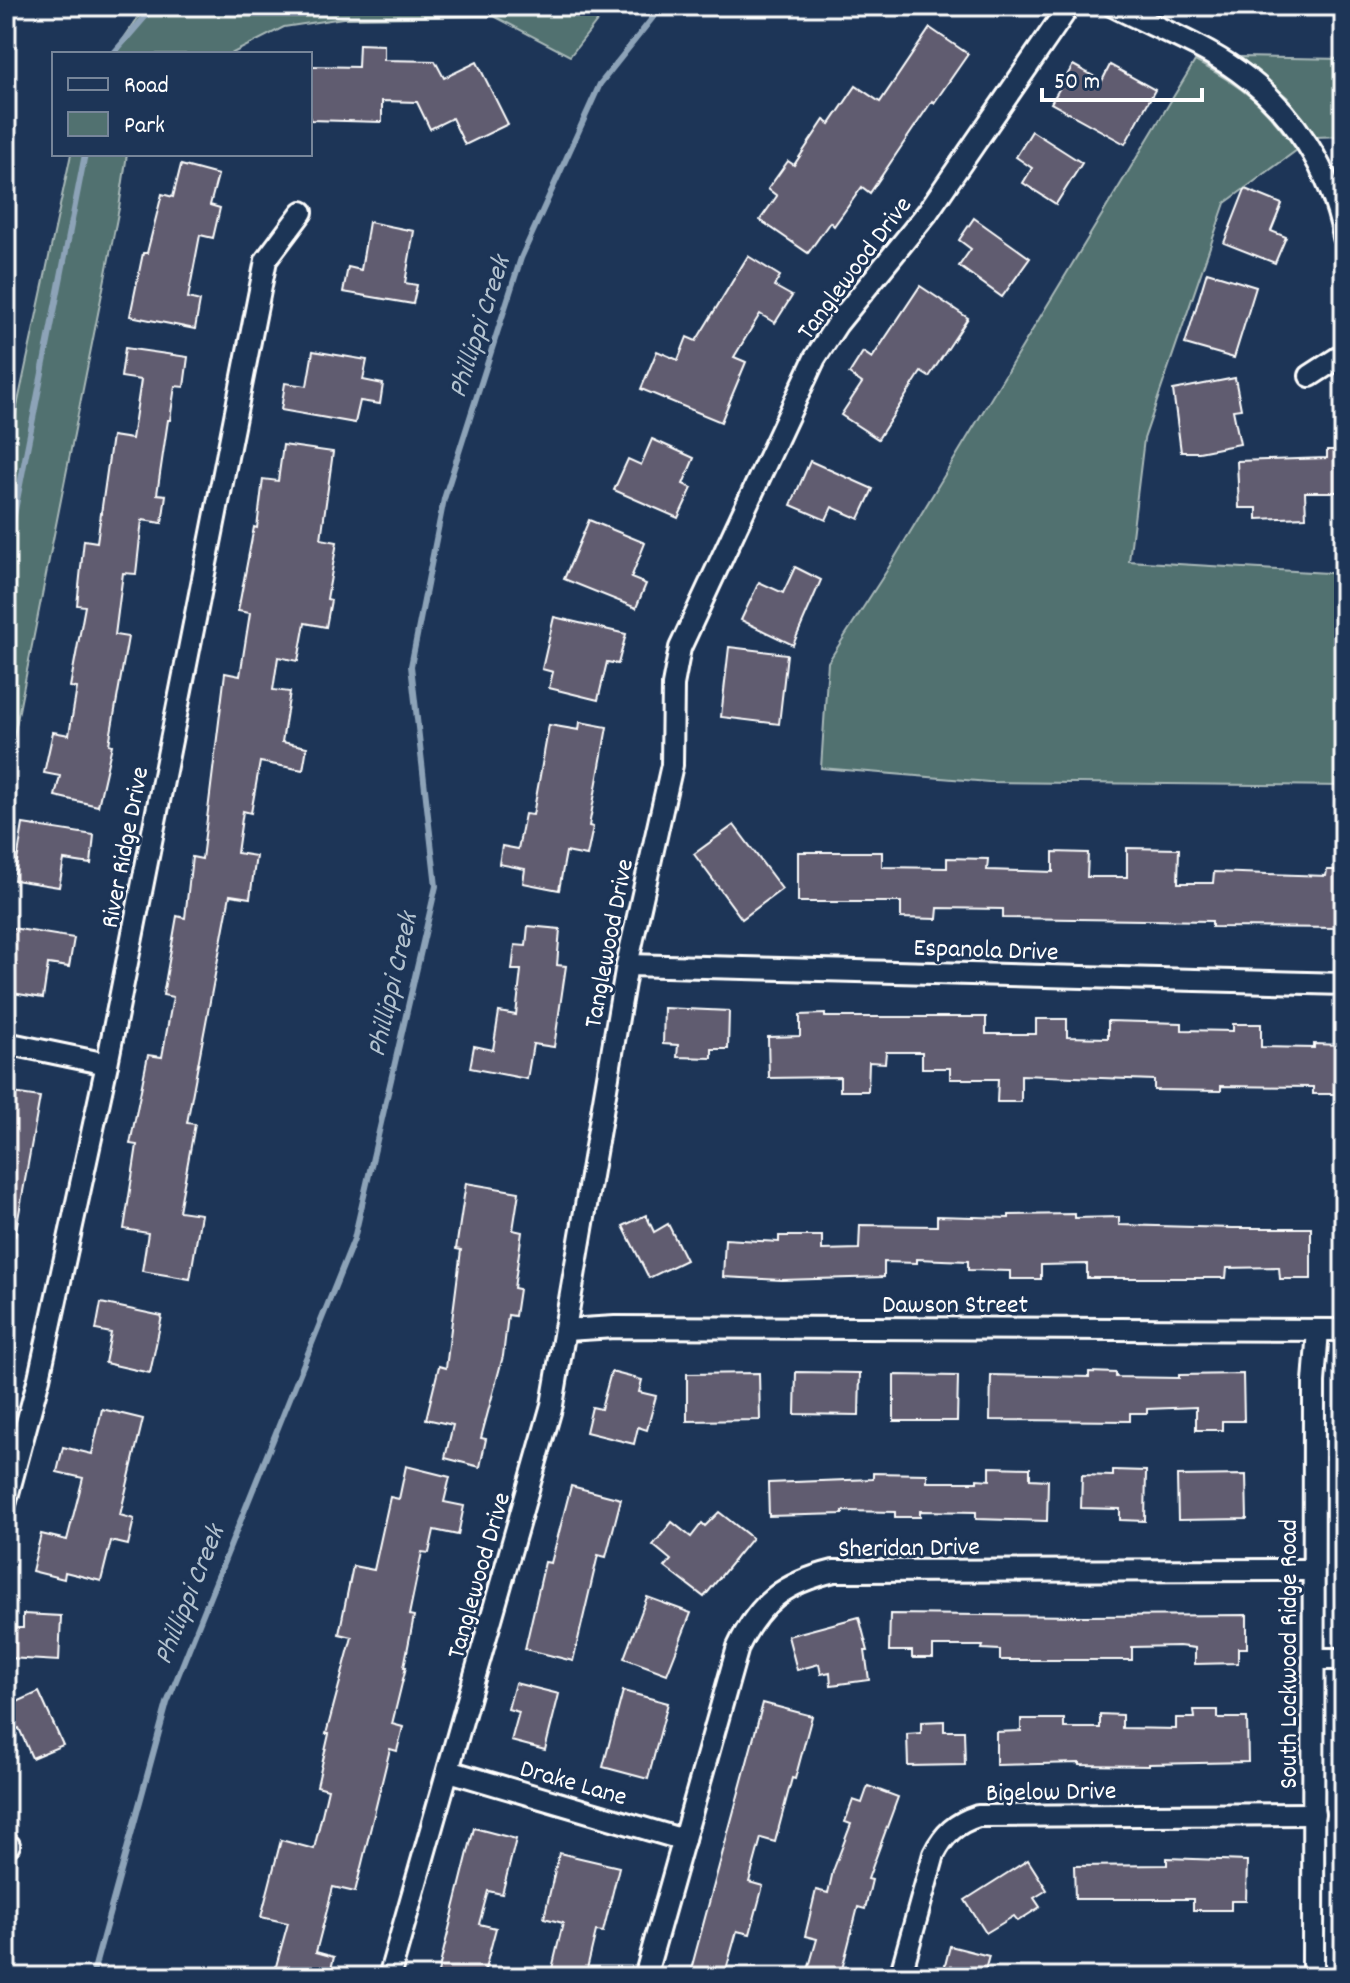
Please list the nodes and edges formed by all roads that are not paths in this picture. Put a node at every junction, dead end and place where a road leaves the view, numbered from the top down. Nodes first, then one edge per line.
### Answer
1 (1069, 6) edge
2 (1113, 6) edge
3 (302, 212) dead end
4 (1344, 237) edge
5 (1344, 354) edge
6 (1310, 376) dead end
7 (627, 965) junction
8 (1344, 984) edge
9 (6, 1043) edge
10 (107, 1064) junction
11 (566, 1330) junction
12 (1318, 1330) junction
13 (1344, 1330) edge
14 (6, 1501) edge
15 (1313, 1570) junction
16 (1314, 1659) junction
17 (1344, 1659) edge
18 (449, 1771) junction
19 (1314, 1814) junction
20 (684, 1840) junction
21 (389, 1977) edge
22 (645, 1977) edge
23 (900, 1977) edge
24 (1313, 1977) edge

1 - 7 street, Tanglewood Drive
2 - 4 street
3 - 10 street, River Ridge Drive
5 - 6 street
7 - 8 street, Espanola Drive
7 - 11 street, Tanglewood Drive
9 - 10 street
10 - 14 street, River Ridge Drive
11 - 12 street, Dawson Street
11 - 18 street, Tanglewood Drive
12 - 13 street, Dawson Street
12 - 15 street, South Lockwood Ridge Road
15 - 16 street, South Lockwood Ridge Road
15 - 20 street, Sheridan Drive
16 - 17 street
16 - 19 street, South Lockwood Ridge Road
18 - 20 street, Drake Lane
18 - 21 street, Tanglewood Drive
19 - 23 street, Bigelow Drive
19 - 24 street, South Lockwood Ridge Road
20 - 22 street, Sheridan Drive

